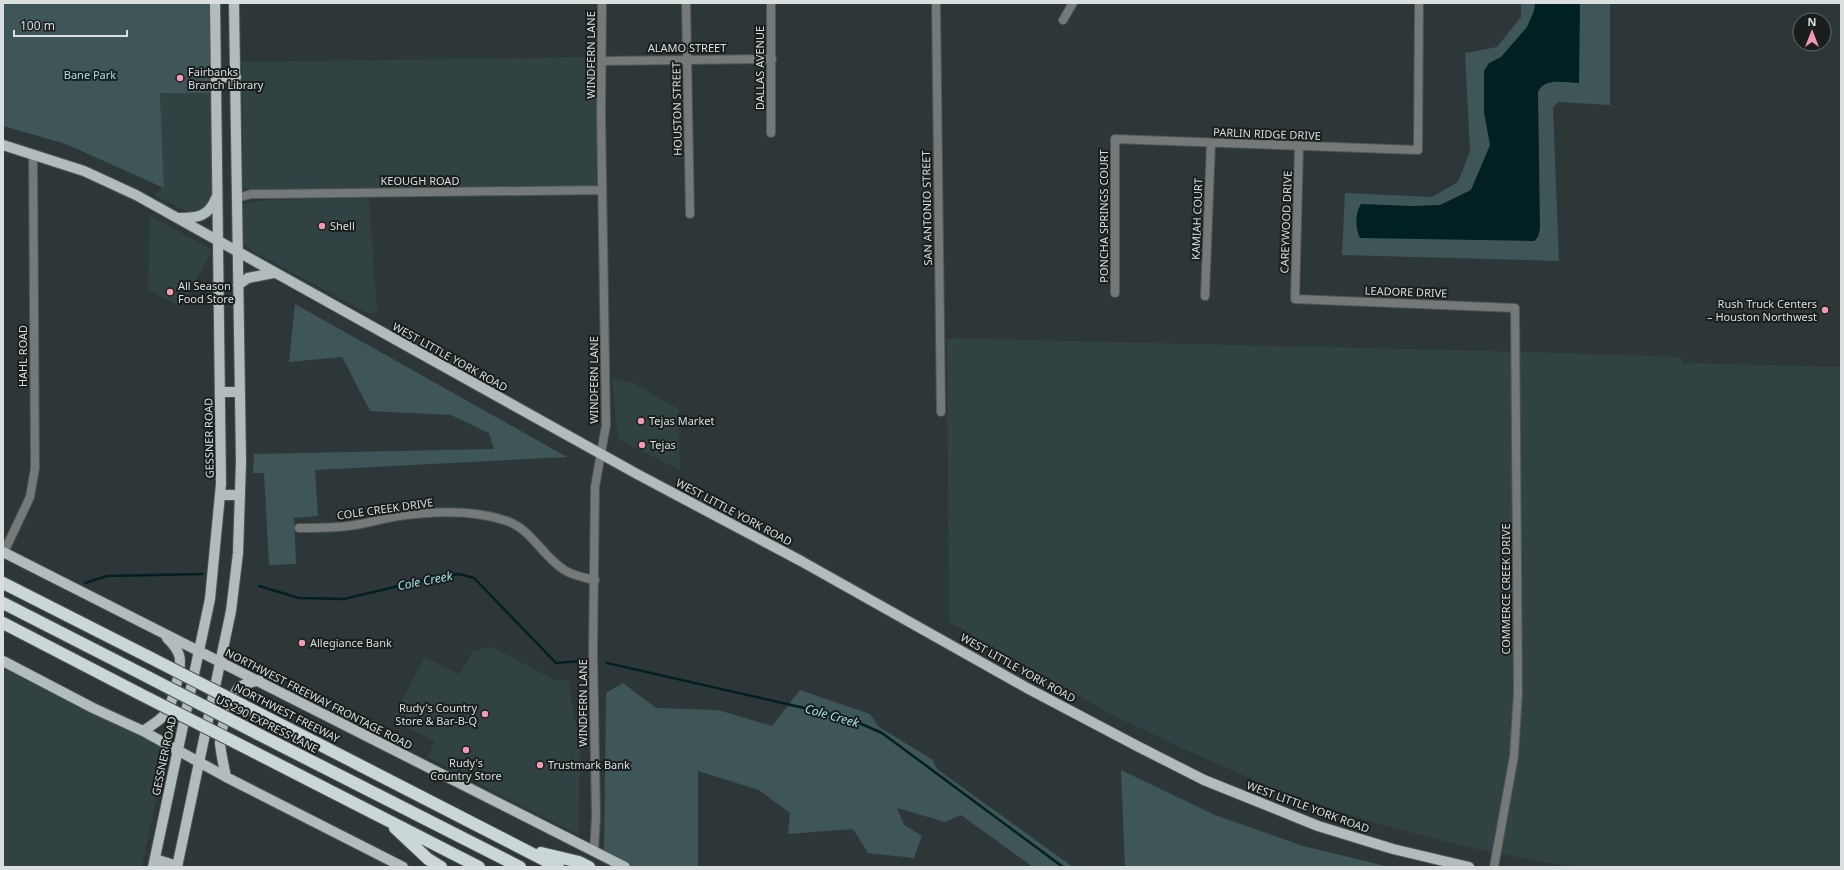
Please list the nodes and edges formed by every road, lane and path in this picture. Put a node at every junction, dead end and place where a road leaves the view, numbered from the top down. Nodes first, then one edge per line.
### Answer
1 (215, 3) edge
2 (234, 3) edge
3 (602, 3) edge
4 (686, 3) edge
5 (771, 3) edge
6 (936, 3) edge
7 (1073, 3) edge
8 (1419, 3) edge
9 (1063, 20) dead end
10 (687, 59) junction
11 (772, 59) junction
12 (603, 61) junction
13 (236, 77) junction
14 (216, 78) junction
15 (771, 133) dead end
16 (1115, 139) joint
17 (1211, 142) junction
18 (3, 145) edge
19 (1299, 146) junction
20 (33, 154) junction
21 (602, 190) junction
22 (217, 196) junction
23 (238, 198) junction
24 (690, 214) dead end
25 (178, 218) junction
26 (219, 242) junction
27 (238, 253) junction
28 (273, 273) junction
29 (238, 285) junction
30 (1115, 293) dead end
31 (1205, 296) dead end
32 (1295, 299) joint
33 (1515, 308) joint
34 (220, 392) junction
35 (240, 392) junction
36 (940, 412) dead end
37 (600, 454) junction
38 (220, 495) junction
39 (239, 495) junction
40 (299, 528) dead end
41 (3, 552) edge
42 (595, 580) junction
43 (3, 583) edge
44 (3, 603) edge
45 (3, 623) edge
46 (162, 633) junction
47 (198, 651) junction
48 (3, 661) edge
49 (221, 662) junction
50 (259, 680) junction
51 (143, 731) junction
52 (177, 749) junction
53 (199, 762) junction
54 (226, 777) junction
55 (386, 819) junction
56 (525, 849) junction
57 (594, 851) junction
58 (154, 863) edge
59 (177, 866) edge
60 (403, 867) edge
61 (441, 867) edge
62 (479, 867) edge
63 (520, 867) edge
64 (558, 867) edge
65 (589, 867) edge
66 (625, 867) edge
67 (1469, 867) edge
68 (1494, 867) edge

1 - 14 main road, GESSNER ROAD
2 - 13 main road
3 - 12 street, WINDFERN LANE
4 - 10 street, HOUSTON STREET
5 - 11 street, DALLAS AVENUE
6 - 36 street, SAN ANTONIO STREET
7 - 9 street
8 - 19 street, PARLIN RIDGE DRIVE
10 - 11 street, ALAMO STREET
10 - 12 street, ALAMO STREET
10 - 24 street, HOUSTON STREET
11 - 15 street, DALLAS AVENUE
12 - 21 street, WINDFERN LANE
13 - 14 main road
13 - 23 main road
14 - 22 main road, GESSNER ROAD
16 - 17 street, PARLIN RIDGE DRIVE
16 - 30 street, PONCHA SPRINGS COURT
17 - 19 street, PARLIN RIDGE DRIVE
17 - 31 street, KAMIAH COURT
18 - 20 main road, WEST LITTLE YORK ROAD
19 - 32 street, CAREYWOOD DRIVE
20 - 25 main road, WEST LITTLE YORK ROAD
20 - 41 street, HAHL ROAD
21 - 23 street, KEOUGH ROAD
21 - 37 street, WINDFERN LANE
22 - 25 main road
22 - 26 main road, GESSNER ROAD
23 - 27 main road
25 - 26 main road, WEST LITTLE YORK ROAD
26 - 27 main road, WEST LITTLE YORK ROAD
26 - 34 main road, GESSNER ROAD
27 - 28 main road, WEST LITTLE YORK ROAD
27 - 29 main road
28 - 29 main road
28 - 37 main road, WEST LITTLE YORK ROAD
29 - 35 main road
32 - 33 street, LEADORE DRIVE
33 - 68 street, COMMERCE CREEK DRIVE
34 - 35 main road
34 - 38 main road, GESSNER ROAD
35 - 39 main road
37 - 42 street, WINDFERN LANE
37 - 67 main road, WEST LITTLE YORK ROAD
38 - 39 main road
38 - 47 main road, GESSNER ROAD
39 - 49 main road
40 - 42 street, COLE CREEK DRIVE
41 - 46 main road, NORTHWEST FREEWAY FRONTAGE ROAD
42 - 57 street, WINDFERN LANE
43 - 56 highway, NORTHWEST FREEWAY, bridge
44 - 63 highway, US 290 EXPRESS LANE, bridge
45 - 55 highway, bridge
46 - 47 main road, NORTHWEST FREEWAY FRONTAGE ROAD
46 - 51 main road
47 - 49 main road, NORTHWEST FREEWAY FRONTAGE ROAD
47 - 52 main road, GESSNER ROAD
48 - 51 main road
49 - 50 main road, NORTHWEST FREEWAY FRONTAGE ROAD
49 - 53 main road
50 - 54 main road
50 - 57 main road, NORTHWEST FREEWAY FRONTAGE ROAD
51 - 52 main road
52 - 53 main road
52 - 58 main road, GESSNER ROAD
53 - 54 main road
53 - 59 main road
54 - 60 main road
55 - 61 highway
55 - 62 highway
56 - 64 highway, NORTHWEST FREEWAY
56 - 65 highway
57 - 66 main road, NORTHWEST FREEWAY FRONTAGE ROAD
58 - 59 main road

